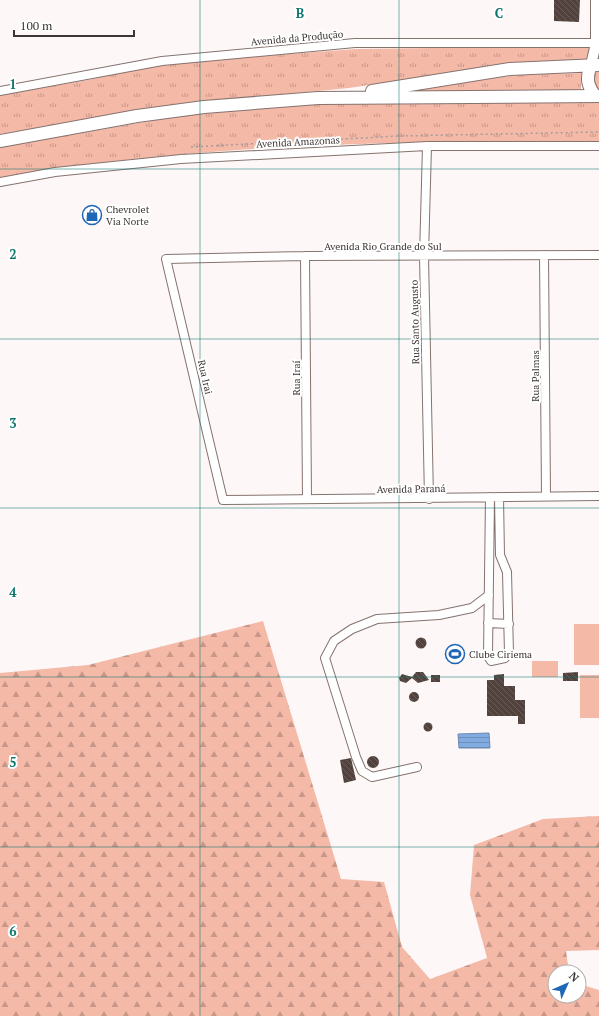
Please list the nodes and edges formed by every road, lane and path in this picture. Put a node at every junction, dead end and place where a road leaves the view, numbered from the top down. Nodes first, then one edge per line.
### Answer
1 (596, 0) edge
2 (597, 43) edge
3 (595, 65) edge
4 (0, 91) edge
5 (597, 96) edge
6 (332, 97) junction
7 (599, 132) edge
8 (0, 141) edge
9 (427, 146) junction
10 (599, 146) edge
11 (191, 147) dead end
12 (0, 182) edge
13 (544, 255) junction
14 (599, 255) edge
15 (305, 256) junction
16 (424, 256) junction
17 (166, 259) joint
18 (546, 496) junction
19 (599, 496) edge
20 (499, 497) junction
21 (490, 498) junction
22 (307, 499) junction
23 (429, 499) junction
24 (223, 500) joint
25 (489, 526) junction
26 (500, 526) junction
27 (489, 595) junction
28 (472, 608) junction
29 (488, 619) junction
30 (508, 624) junction
31 (417, 767) dead end

1 - 2 main road
2 - 3 main road
2 - 4 street, Avenida da Produção
3 - 5 highway
3 - 6 highway
5 - 6 highway
6 - 8 highway
7 - 11 path
9 - 10 street, Avenida Amazonas
9 - 12 street, Avenida Amazonas
9 - 16 street, Rua Santo Augusto
13 - 14 street, Avenida Rio Grande do Sul
13 - 16 street, Avenida Rio Grande do Sul
13 - 18 street, Rua Palmas
15 - 16 street, Avenida Rio Grande do Sul
15 - 17 street, Avenida Rio Grande do Sul
15 - 22 street, Rua Iraí
16 - 23 street, Rua Santo Augusto
17 - 24 street, Rua Irai
18 - 19 street, Avenida Paraná
18 - 20 street, Avenida Paraná
20 - 21 street, Avenida Paraná
20 - 26 street
21 - 23 street, Avenida Paraná
21 - 25 street
22 - 23 street, Avenida Paraná
22 - 24 street, Avenida Paraná
25 - 26 street
25 - 27 street
26 - 30 street
27 - 28 street
27 - 29 street
28 - 29 street
28 - 31 street
29 - 30 street
29 - 30 street

